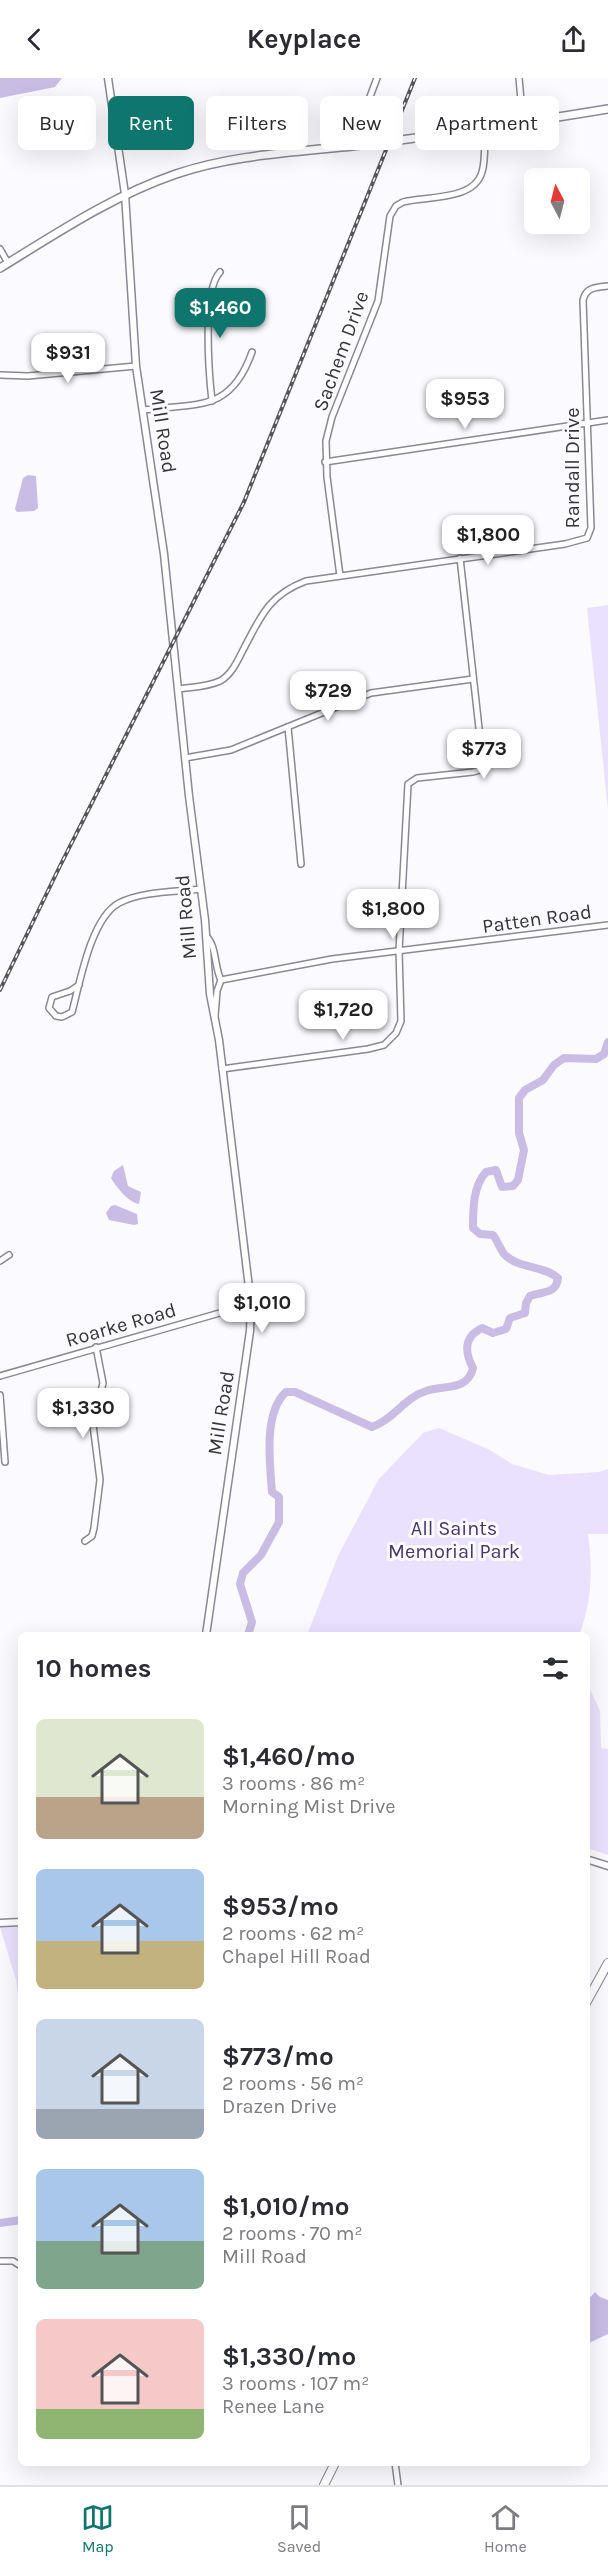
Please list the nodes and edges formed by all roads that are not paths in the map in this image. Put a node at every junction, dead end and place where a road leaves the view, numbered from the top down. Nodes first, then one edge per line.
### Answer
1 (108, 78) edge
2 (377, 78) edge
3 (519, 78) edge
4 (370, 96) edge
5 (521, 96) edge
6 (608, 109) edge
7 (559, 117) edge
8 (320, 150) edge
9 (484, 150) edge
10 (125, 194) junction
11 (0, 249) edge
12 (8, 263) junction
13 (0, 268) edge
14 (220, 272) dead end
15 (608, 286) edge
16 (252, 352) dead end
17 (136, 366) junction
18 (0, 375) edge
19 (212, 401) junction
20 (143, 410) junction
21 (608, 420) edge
22 (587, 423) junction
23 (325, 462) junction
24 (460, 558) junction
25 (340, 576) junction
26 (473, 679) junction
27 (178, 689) junction
28 (288, 727) junction
29 (185, 758) junction
30 (301, 864) dead end
31 (201, 888) junction
32 (608, 925) edge
33 (206, 936) junction
34 (399, 951) junction
35 (221, 980) junction
36 (79, 985) junction
37 (214, 1017) junction
38 (222, 1069) junction
39 (9, 1255) dead end
40 (0, 1261) edge
41 (251, 1304) junction
42 (96, 1347) junction
43 (0, 1376) edge
44 (0, 1395) edge
45 (5, 1462) dead end
46 (85, 1541) dead end
47 (206, 1632) edge
48 (590, 1860) edge
49 (608, 1866) edge
50 (18, 1922) edge
51 (0, 1923) edge
52 (608, 1963) edge
53 (590, 1996) edge
54 (0, 2261) edge
55 (18, 2264) edge
56 (334, 2466) edge
57 (395, 2466) edge
58 (324, 2485) edge
59 (398, 2485) edge

1 - 10 street, Mill Road
2 - 4 street
3 - 5 street
6 - 7 main road
8 - 10 main road
9 - 23 street, Sachem Drive
10 - 12 main road
10 - 17 street, Mill Road
11 - 12 street
12 - 13 main road
14 - 19 street
15 - 22 street, Randall Drive
16 - 19 street
17 - 18 street
17 - 20 street, Mill Road
19 - 20 street
20 - 27 street, Mill Road
21 - 22 street
22 - 23 street
22 - 24 street, Randall Drive
23 - 25 street, Sachem Drive
24 - 25 street, Randall Drive
24 - 26 street
25 - 27 street, Randall Drive
26 - 28 street
26 - 34 street
27 - 29 street, Mill Road
28 - 29 street
28 - 30 street
29 - 31 street, Mill Road
31 - 33 street, Mill Road
31 - 36 street
32 - 34 street, Patten Road
33 - 35 street
33 - 37 street, Mill Road
34 - 35 street, Patten Road
34 - 38 street
35 - 37 street
36 - 36 street
37 - 38 street, Mill Road
38 - 41 street, Mill Road
39 - 40 street
41 - 42 street, Roarke Road
41 - 47 street, Mill Road
42 - 43 street, Roarke Road
42 - 46 street
44 - 45 street
48 - 49 street
50 - 51 street
52 - 53 main road
54 - 55 street
56 - 58 main road
57 - 59 street

